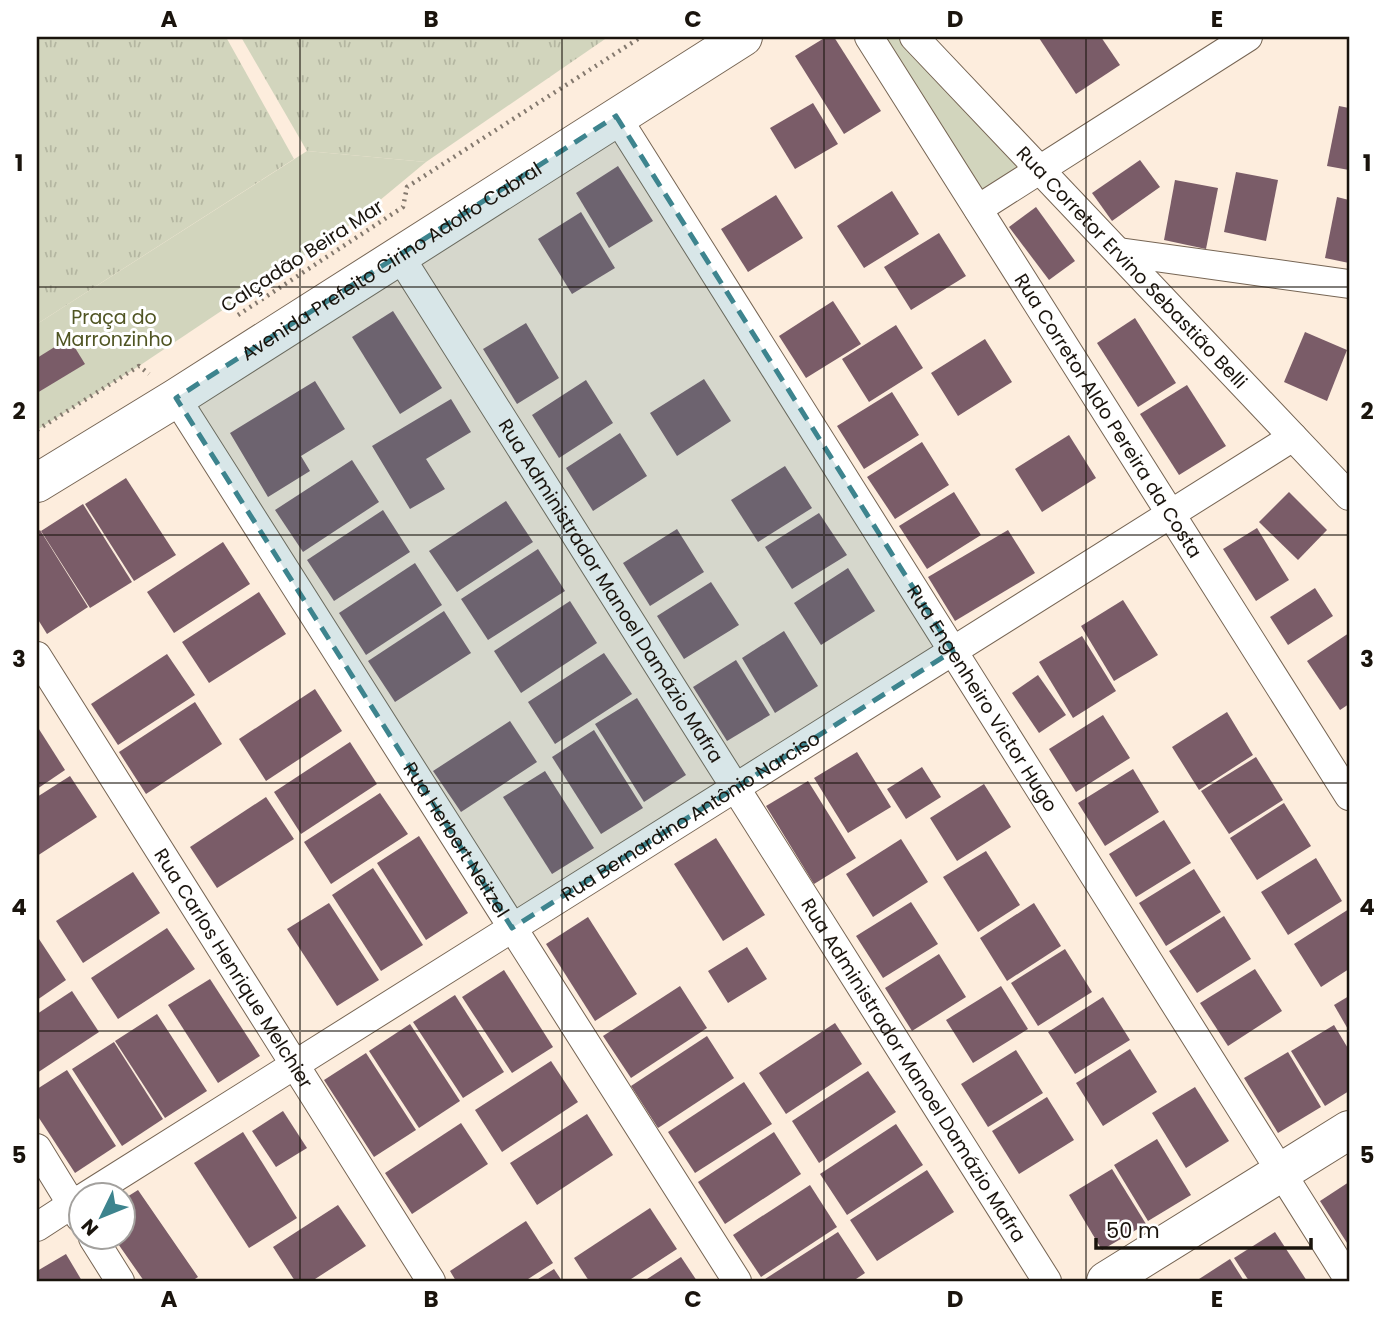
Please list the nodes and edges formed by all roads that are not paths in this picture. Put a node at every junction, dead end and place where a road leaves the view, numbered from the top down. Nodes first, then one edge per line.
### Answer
1 (743, 37) edge
2 (869, 37) edge
3 (914, 37) edge
4 (1248, 37) edge
5 (616, 116) junction
6 (1041, 169) junction
7 (978, 209) junction
8 (1119, 252) junction
9 (399, 256) junction
10 (1349, 284) edge
11 (167, 383) junction
12 (1293, 437) junction
13 (37, 483) edge
14 (1349, 496) edge
15 (1171, 513) junction
16 (953, 651) junction
17 (37, 656) edge
18 (735, 787) junction
19 (1349, 796) edge
20 (512, 928) junction
21 (295, 1064) junction
22 (1349, 1129) edge
23 (37, 1148) edge
24 (1281, 1172) junction
25 (114, 1182) edge
26 (66, 1186) edge
27 (66, 1211) edge
28 (37, 1227) edge
29 (102, 1252) edge
30 (1349, 1280) edge
31 (120, 1281) edge
32 (431, 1281) edge
33 (737, 1281) edge
34 (1046, 1281) edge
35 (1106, 1281) edge

1 - 5 main road, Avenida Prefeito Cirino Adolfo Cabral
2 - 7 street, Rua Corretor Aldo Pereira da Costa
3 - 6 street, Rua Corretor Ervino Sebastião Belli
4 - 6 street
5 - 9 main road, Avenida Prefeito Cirino Adolfo Cabral
5 - 16 street, Rua Engenheiro Victor Hugo
6 - 7 street
6 - 8 street, Rua Corretor Ervino Sebastião Belli
7 - 15 street, Rua Corretor Aldo Pereira da Costa
8 - 10 street
8 - 12 street, Rua Corretor Ervino Sebastião Belli
9 - 11 main road, Avenida Prefeito Cirino Adolfo Cabral
9 - 18 street, Rua Administrador Manoel Damázio Mafra
11 - 13 main road, Avenida Prefeito Cirino Adolfo Cabral
11 - 20 street, Rua Herbert Neitzel
12 - 14 street, Rua Corretor Ervino Sebastião Belli
12 - 15 street, Rua Bernardino Antônio Narciso
15 - 16 street, Rua Bernardino Antônio Narciso
15 - 19 street, Rua Corretor Aldo Pereira da Costa
16 - 18 street, Rua Bernardino Antônio Narciso
16 - 24 street, Rua Engenheiro Victor Hugo
17 - 21 street, Rua Carlos Henrique Melchier
18 - 20 street, Rua Bernardino Antônio Narciso
18 - 34 street, Rua Administrador Manoel Damázio Mafra
20 - 21 street, Rua Bernardino Antônio Narciso
20 - 33 street, Rua Herbert Neitzel
21 - 25 street, Rua Bernardino Antônio Narciso
21 - 32 street, Rua Carlos Henrique Melchier
22 - 24 main road
23 - 26 street
24 - 30 street, Rua Engenheiro Victor Hugo
24 - 35 main road
27 - 28 street, Rua Bernardino Antônio Narciso
29 - 31 street

